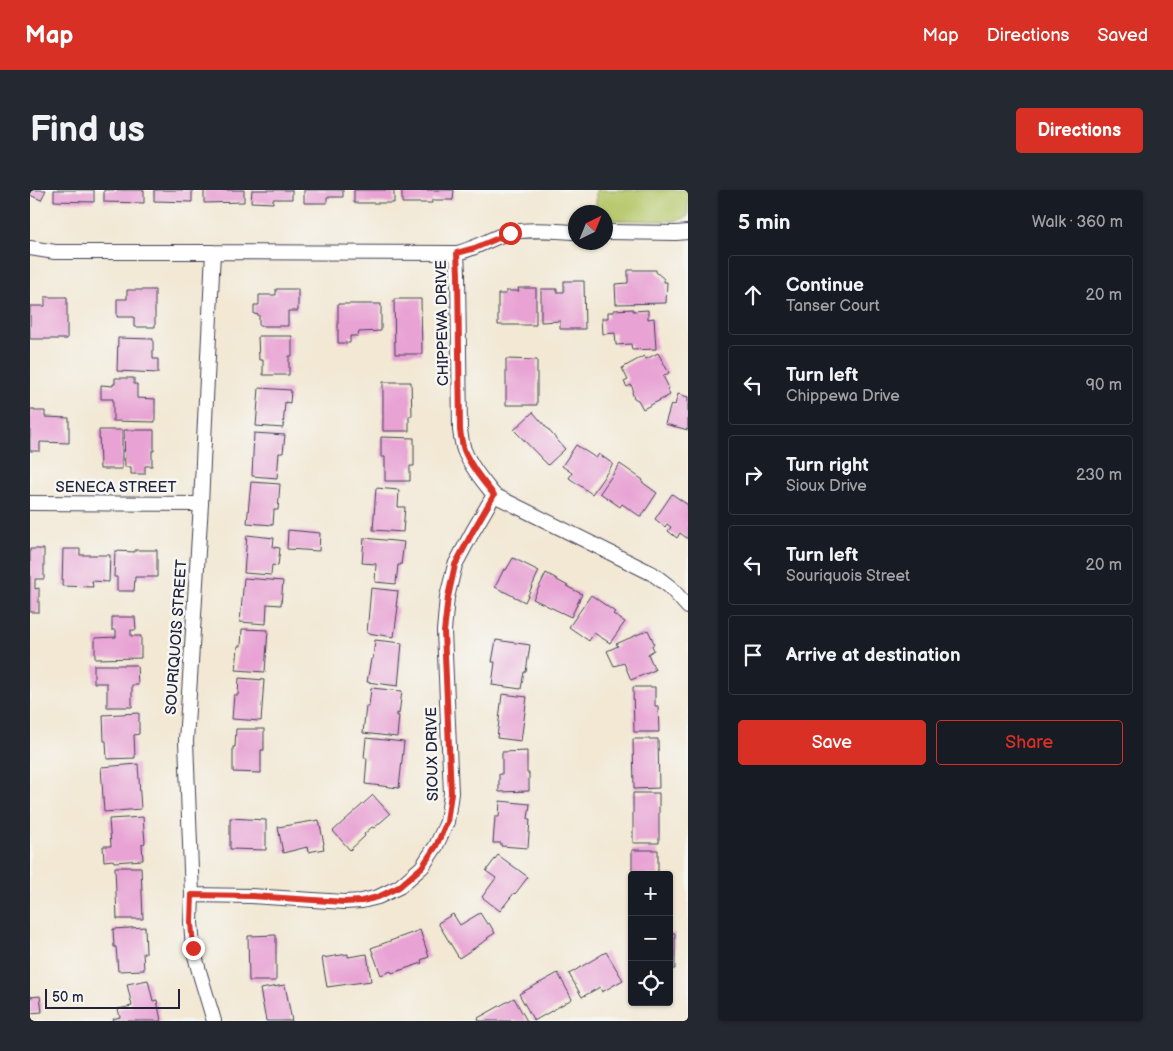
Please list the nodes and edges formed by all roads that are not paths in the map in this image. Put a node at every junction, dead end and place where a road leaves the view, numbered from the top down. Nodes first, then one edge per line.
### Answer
1 (568, 232) edge
2 (613, 232) edge
3 (688, 232) edge
4 (30, 248) edge
5 (213, 252) junction
6 (457, 253) junction
7 (494, 495) junction
8 (30, 503) edge
9 (201, 504) junction
10 (688, 607) edge
11 (192, 895) junction
12 (214, 1021) edge

1 - 6 street
2 - 3 street
4 - 5 street, CHIPPEWA DRIVE
5 - 6 street, CHIPPEWA DRIVE
5 - 9 street, SOURIQUOIS STREET
6 - 7 street, CHIPPEWA DRIVE
7 - 10 street, CHIPPEWA DRIVE
7 - 11 street, SIOUX DRIVE
8 - 9 street, SENECA STREET
9 - 11 street, SOURIQUOIS STREET
11 - 12 street, SOURIQUOIS STREET

